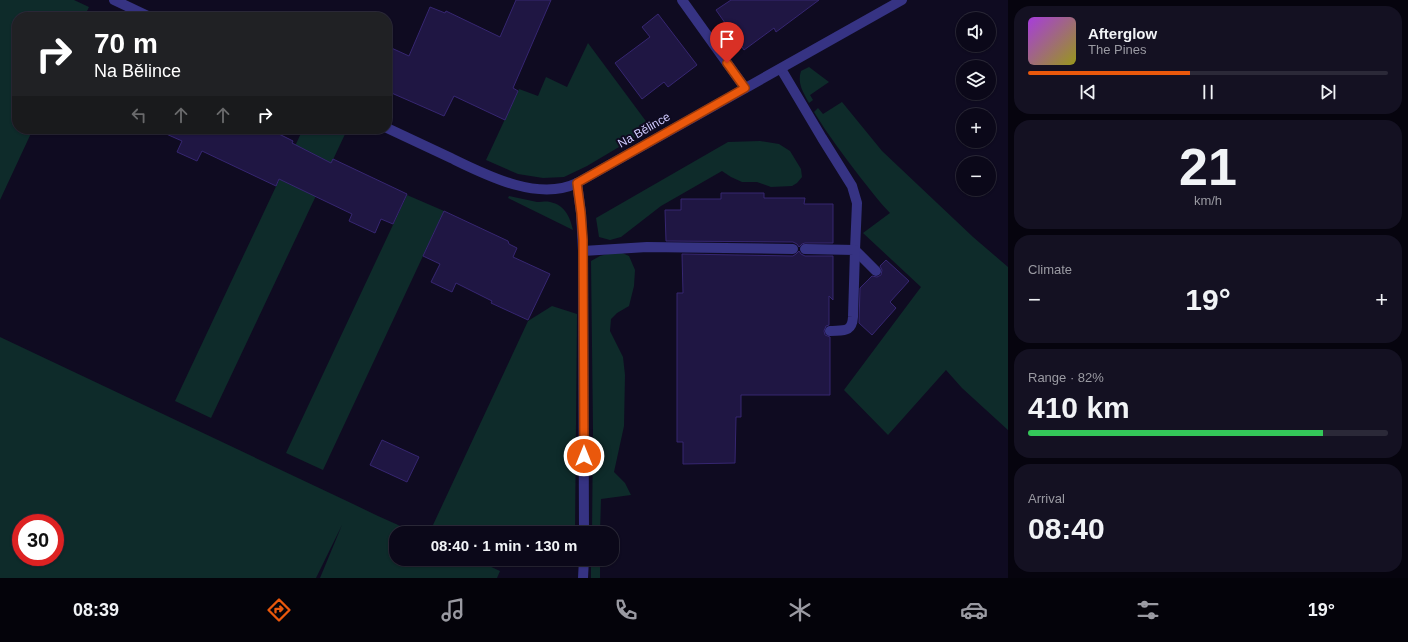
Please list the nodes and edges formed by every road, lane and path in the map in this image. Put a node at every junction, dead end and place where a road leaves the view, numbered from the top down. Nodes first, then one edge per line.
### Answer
1 (114, 0) edge
2 (682, 0) edge
3 (902, 0) edge
4 (139, 12) edge
5 (780, 69) junction
6 (745, 88) junction
7 (392, 130) edge
8 (577, 183) junction
9 (793, 249) dead end
10 (805, 249) dead end
11 (856, 250) junction
12 (583, 251) junction
13 (876, 271) dead end
14 (830, 331) dead end
15 (584, 526) edge
16 (584, 566) edge
17 (583, 578) edge

1 - 4 street
2 - 6 street
3 - 5 street, Na Bělince
5 - 6 street, Na Bělince
5 - 11 street
6 - 8 street, Na Bělince
7 - 8 street, Na Bělince
8 - 12 street
9 - 12 street
10 - 11 street
11 - 13 street
11 - 14 street
12 - 15 street
16 - 17 street

